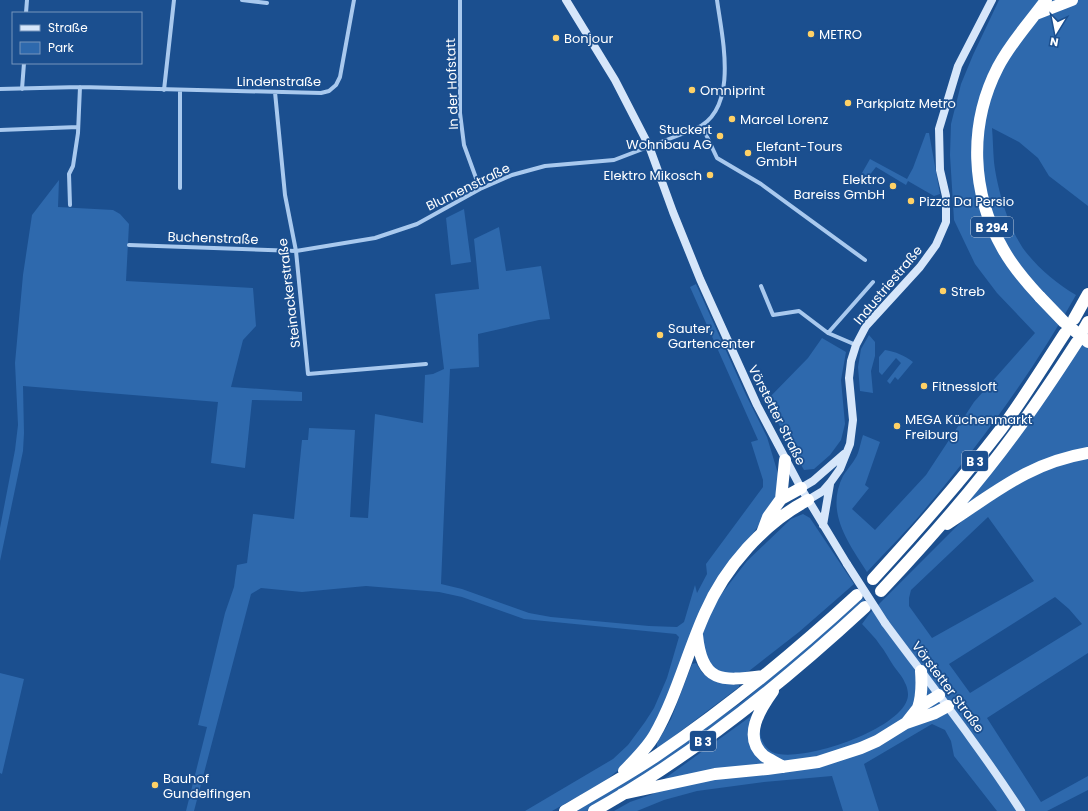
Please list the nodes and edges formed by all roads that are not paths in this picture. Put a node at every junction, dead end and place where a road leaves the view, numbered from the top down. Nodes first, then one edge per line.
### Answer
1 (27, 0) edge
2 (174, 0) edge
3 (242, 0) edge
4 (354, 0) edge
5 (460, 0) edge
6 (566, 0) edge
7 (717, 0) edge
8 (992, 0) edge
9 (1046, 0) edge
10 (1072, 0) edge
11 (267, 3) dead end
12 (26, 12) edge
13 (1035, 15) junction
14 (24, 64) edge
15 (80, 87) junction
16 (0, 89) edge
17 (22, 89) junction
18 (164, 90) junction
19 (180, 90) junction
20 (275, 92) junction
21 (702, 126) junction
22 (78, 127) junction
23 (0, 130) edge
24 (649, 146) junction
25 (180, 188) dead end
26 (480, 189) junction
27 (70, 205) dead end
28 (129, 245) dead end
29 (296, 251) junction
30 (865, 260) dead end
31 (873, 282) dead end
32 (761, 286) dead end
33 (1088, 294) edge
34 (1074, 319) dead end
35 (828, 333) junction
36 (1065, 333) dead end
37 (1082, 342) edge
38 (856, 344) junction
39 (426, 364) dead end
40 (847, 452) junction
41 (1088, 453) edge
42 (785, 460) junction
43 (830, 483) junction
44 (801, 488) junction
45 (781, 500) junction
46 (808, 500) junction
47 (823, 525) junction
48 (936, 531) junction
49 (761, 534) junction
50 (873, 579) dead end
51 (880, 591) dead end
52 (857, 595) dead end
53 (865, 607) dead end
54 (696, 634) junction
55 (921, 671) junction
56 (763, 676) junction
57 (780, 682) junction
58 (939, 695) junction
59 (948, 706) junction
60 (918, 708) junction
61 (906, 723) junction
62 (783, 767) junction
63 (612, 784) junction
64 (622, 794) junction
65 (564, 811) edge
66 (594, 811) edge
67 (1021, 811) edge

1 - 12 street
2 - 18 street
3 - 11 street
4 - 20 street, Lindenstraße
5 - 26 street, In der Hofstatt
6 - 24 street, Vörstetter Straße
7 - 21 street
8 - 38 street, Industriestraße
9 - 13 highway
10 - 13 highway, B 294
13 - 37 highway, B 294, bridge
14 - 17 street
15 - 17 street, Lindenstraße
15 - 18 street, Lindenstraße
15 - 22 street
16 - 17 street, Lindenstraße
18 - 19 street, Lindenstraße
19 - 20 street, Lindenstraße
19 - 25 street
20 - 29 street, Steinackerstraße
21 - 24 street, Blumenstraße
21 - 30 street
22 - 23 street
22 - 27 street
24 - 26 street, Blumenstraße
24 - 42 street, Vörstetter Straße
26 - 29 street, Blumenstraße
28 - 29 street, Buchenstraße
29 - 39 street, Steinackerstraße
31 - 35 street
32 - 35 street
33 - 34 highway
35 - 38 street
36 - 50 highway, B 3
37 - 48 highway, B 3
38 - 40 street, Industriestraße
40 - 43 street, Industriestraße
40 - 44 street
41 - 48 highway
42 - 44 street, Vörstetter Straße
42 - 45 highway
43 - 46 street, Industriestraße
43 - 47 street
44 - 45 highway
44 - 46 street, Vörstetter Straße
45 - 49 highway
46 - 47 street, Vörstetter Straße
46 - 49 highway
47 - 55 street, Vörstetter Straße, bridge
48 - 51 highway, B 3
49 - 54 highway
52 - 56 highway, B 3
53 - 57 highway, B 3
54 - 56 highway
54 - 63 highway
55 - 58 street, Vörstetter Straße
55 - 60 highway
56 - 63 highway, B 3
57 - 62 highway
57 - 64 highway, B 3
58 - 59 street, Vörstetter Straße
58 - 60 highway
59 - 61 highway
59 - 67 street, Vörstetter Straße
60 - 61 highway
61 - 62 highway
62 - 64 highway
63 - 65 highway, B 3
64 - 66 highway, B 3

